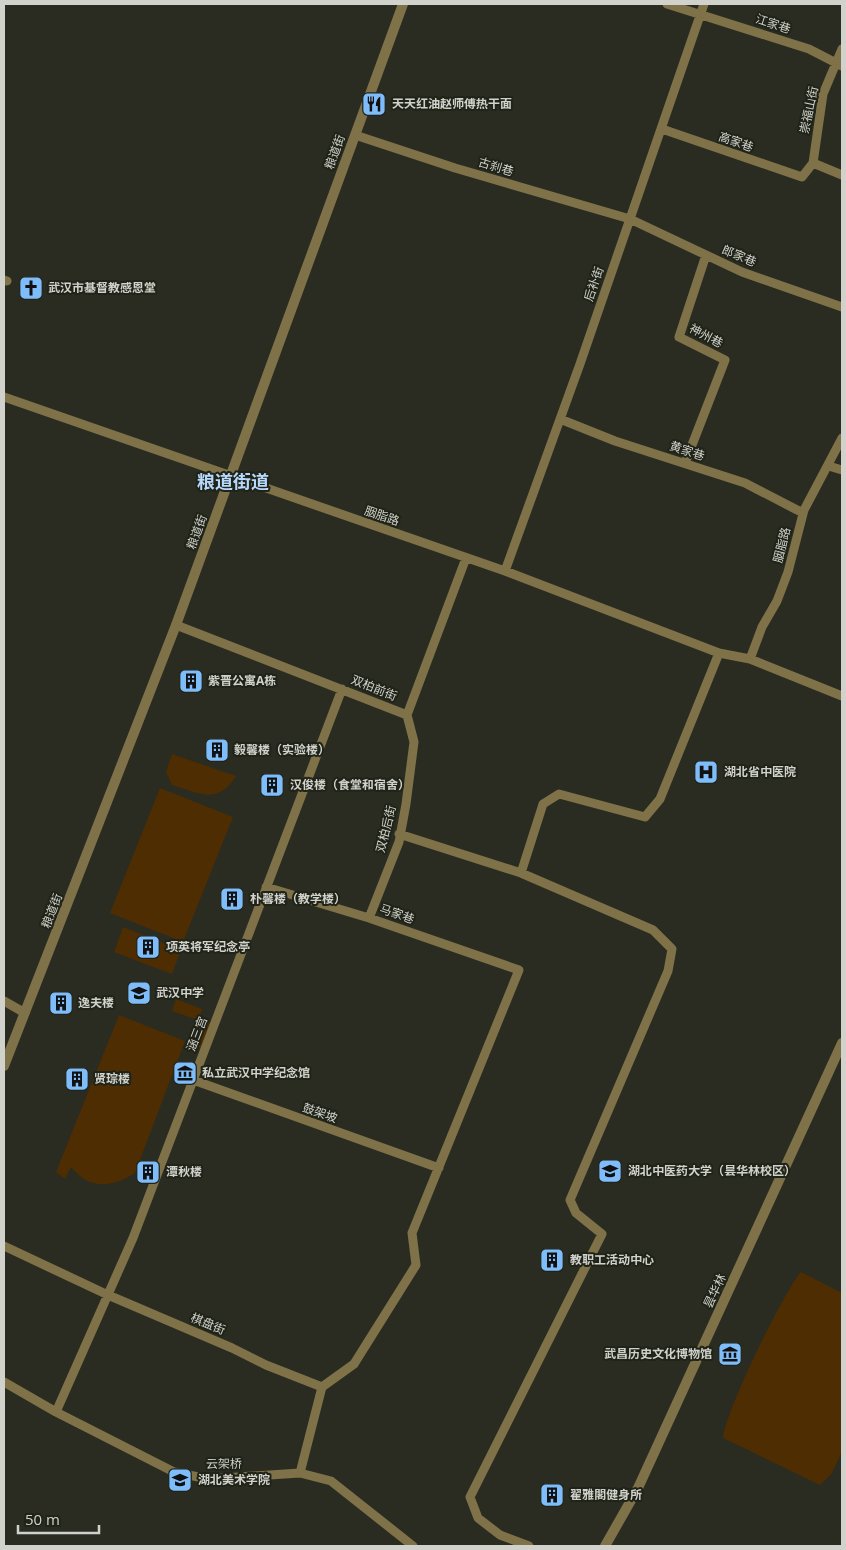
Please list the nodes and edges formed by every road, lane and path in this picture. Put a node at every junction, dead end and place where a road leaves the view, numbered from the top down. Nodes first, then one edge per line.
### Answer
1 (403, 4) edge
2 (667, 4) edge
3 (704, 4) edge
4 (700, 15) junction
5 (842, 49) edge
6 (839, 64) edge
7 (662, 130) junction
8 (355, 135) junction
9 (813, 163) junction
10 (842, 175) edge
11 (802, 177) joint
12 (630, 220) junction
13 (706, 255) junction
14 (842, 308) edge
15 (4, 397) edge
16 (560, 419) junction
17 (842, 438) edge
18 (685, 463) junction
19 (832, 467) dead end
20 (842, 470) edge
21 (230, 477) junction
22 (803, 513) junction
23 (466, 558) junction
24 (505, 571) junction
25 (176, 625) junction
26 (719, 653) junction
27 (750, 659) junction
28 (342, 689) junction
29 (842, 696) edge
30 (406, 715) junction
31 (399, 834) junction
32 (521, 873) junction
33 (266, 886) junction
34 (369, 918) junction
35 (4, 1002) edge
36 (25, 1013) junction
37 (842, 1043) edge
38 (4, 1066) edge
39 (193, 1080) junction
40 (439, 1168) junction
41 (4, 1246) edge
42 (108, 1295) junction
43 (4, 1382) edge
44 (322, 1387) junction
45 (56, 1412) junction
46 (300, 1473) junction
47 (413, 1546) edge
48 (529, 1546) edge
49 (605, 1546) edge

1 - 8 street, 粮道街
2 - 4 street, 江家巷
3 - 4 street, 后补街
4 - 6 street, 江家巷
4 - 7 street, 后补街
5 - 6 street, 崇福山街
6 - 9 street, 崇福山街
7 - 11 street, 高家巷
7 - 12 street, 后补街
8 - 12 street, 古刹巷
8 - 21 street, 粮道街
9 - 10 street
9 - 11 street, 崇福山街
12 - 13 street, 郎家巷
12 - 16 street, 后补街
13 - 14 street, 郎家巷
13 - 18 street, 神州巷
15 - 21 street, 胭脂路
16 - 18 street, 黄家巷
16 - 24 street, 后补街
17 - 22 street, 胭脂路
18 - 22 street, 黄家巷
19 - 20 street
21 - 23 street, 胭脂路
21 - 25 street, 粮道街
22 - 27 street, 胭脂路
23 - 24 street, 胭脂路
23 - 30 street, 双柏前街
24 - 26 street, 胭脂路
25 - 28 street, 双柏前街
25 - 36 street, 粮道街
26 - 27 street, 胭脂路
26 - 32 street
27 - 29 street, 胭脂路
28 - 30 street, 双柏前街
28 - 33 street, 涵三宫
30 - 31 street, 双柏后街
31 - 32 street
31 - 34 street, 双柏后街
32 - 48 street
33 - 34 street, 马家巷
33 - 39 street, 涵三宫
34 - 40 street, 马家巷
35 - 36 street
36 - 38 street, 粮道街
37 - 49 street, 昙华林
39 - 40 street, 鼓架坡
39 - 42 street, 涵三宫
40 - 44 street
41 - 42 street, 棋盘街
42 - 44 street, 棋盘街
42 - 45 street, 涵三宫
43 - 45 street, 云架桥
44 - 46 street
45 - 46 street, 云架桥
46 - 47 street, 云架桥

